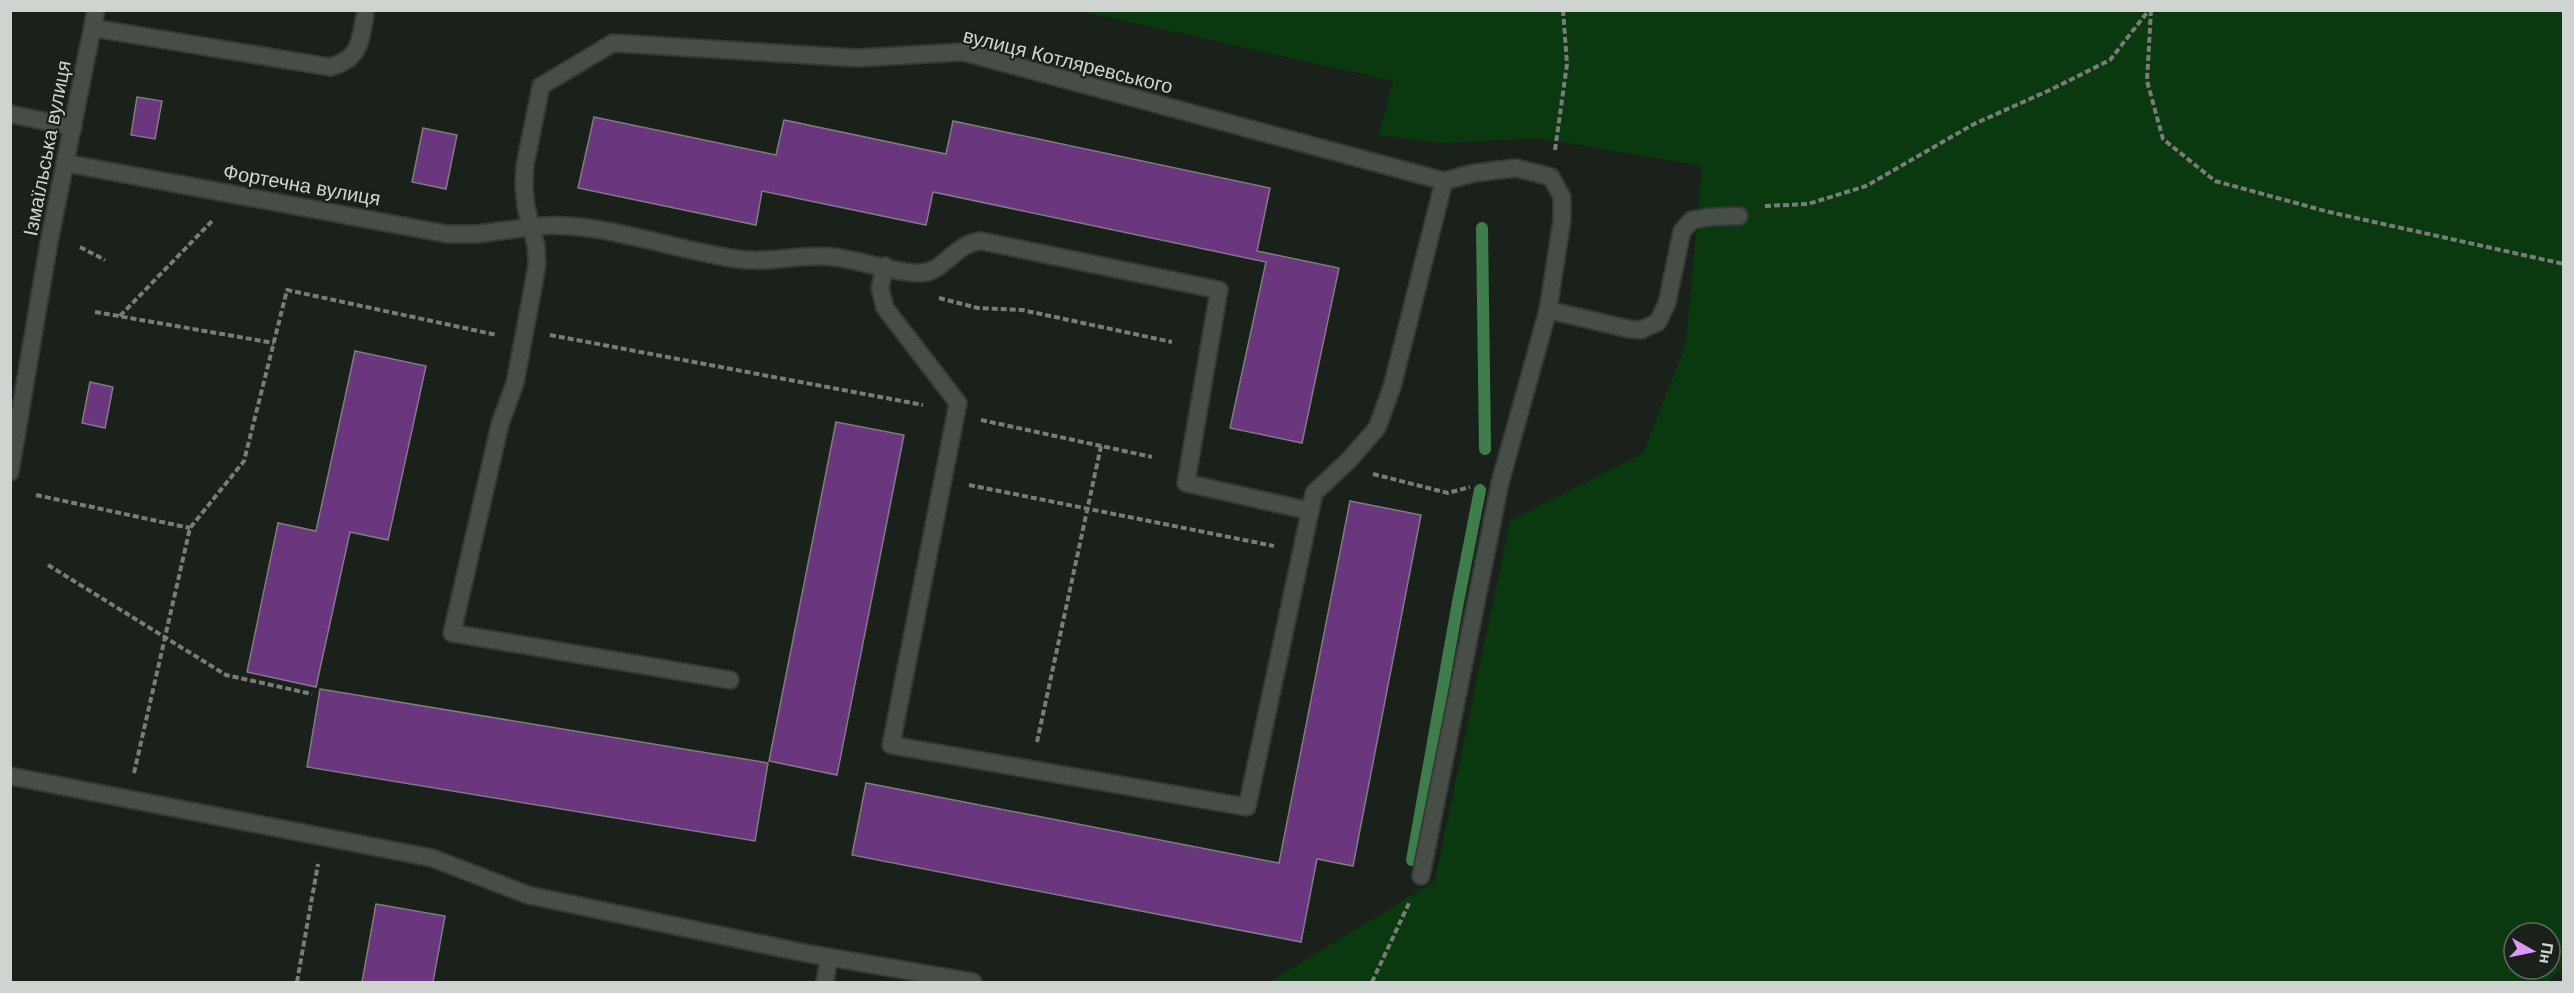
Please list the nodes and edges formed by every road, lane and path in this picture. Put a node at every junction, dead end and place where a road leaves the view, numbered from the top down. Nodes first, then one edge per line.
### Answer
1 (96, 10) edge
2 (1563, 10) edge
3 (2150, 10) edge
4 (364, 15) dead end
5 (93, 28) junction
6 (10, 114) edge
7 (73, 127) junction
8 (65, 164) junction
9 (1551, 177) junction
10 (1444, 181) junction
11 (1761, 207) dead end
12 (1739, 216) dead end
13 (216, 217) dead end
14 (532, 227) junction
15 (80, 247) dead end
16 (105, 260) dead end
17 (2564, 264) edge
18 (885, 266) junction
19 (938, 298) dead end
20 (1548, 310) junction
21 (95, 312) dead end
22 (120, 316) junction
23 (546, 334) dead end
24 (501, 336) dead end
25 (1172, 342) dead end
26 (274, 344) junction
27 (927, 405) dead end
28 (983, 420) dead end
29 (1101, 446) junction
30 (1152, 458) dead end
31 (1349, 460) junction
32 (10, 472) edge
33 (1500, 483) junction
34 (968, 485) dead end
35 (36, 495) dead end
36 (1088, 509) junction
37 (1310, 511) junction
38 (190, 528) junction
39 (1278, 547) dead end
40 (48, 566) dead end
41 (165, 638) junction
42 (730, 680) dead end
43 (312, 694) dead end
44 (1036, 747) dead end
45 (10, 776) edge
46 (128, 799) junction
47 (322, 837) junction
48 (1421, 876) joint
49 (829, 957) junction
50 (297, 982) edge
51 (825, 982) edge
52 (973, 982) edge
53 (1372, 982) edge

1 - 5 street, Ізмаїльська вулиця
2 - 9 path
3 - 11 path
3 - 17 path
4 - 5 street
5 - 7 street, Ізмаїльська вулиця
6 - 7 street
7 - 8 street, Ізмаїльська вулиця
8 - 14 street, Фортечна вулиця
8 - 32 street, Ізмаїльська вулиця
9 - 10 street
9 - 20 street
10 - 14 street, вулиця Котляревського
10 - 31 street
12 - 20 street
13 - 22 path
14 - 18 street, Фортечна вулиця
14 - 42 street
15 - 16 path
18 - 37 street, Фортечна вулиця
18 - 37 street
19 - 25 path
20 - 33 street
21 - 22 path
22 - 26 path
23 - 27 path
24 - 26 path
26 - 38 path
28 - 29 path
29 - 30 path
29 - 36 path
31 - 33 path
31 - 37 street
33 - 48 street
34 - 36 path
35 - 38 path
36 - 39 path
36 - 44 path
38 - 41 path
40 - 41 path
41 - 43 path
41 - 46 path
45 - 46 street
46 - 47 street
47 - 49 street
47 - 50 path
48 - 53 path
49 - 51 street
49 - 52 street

